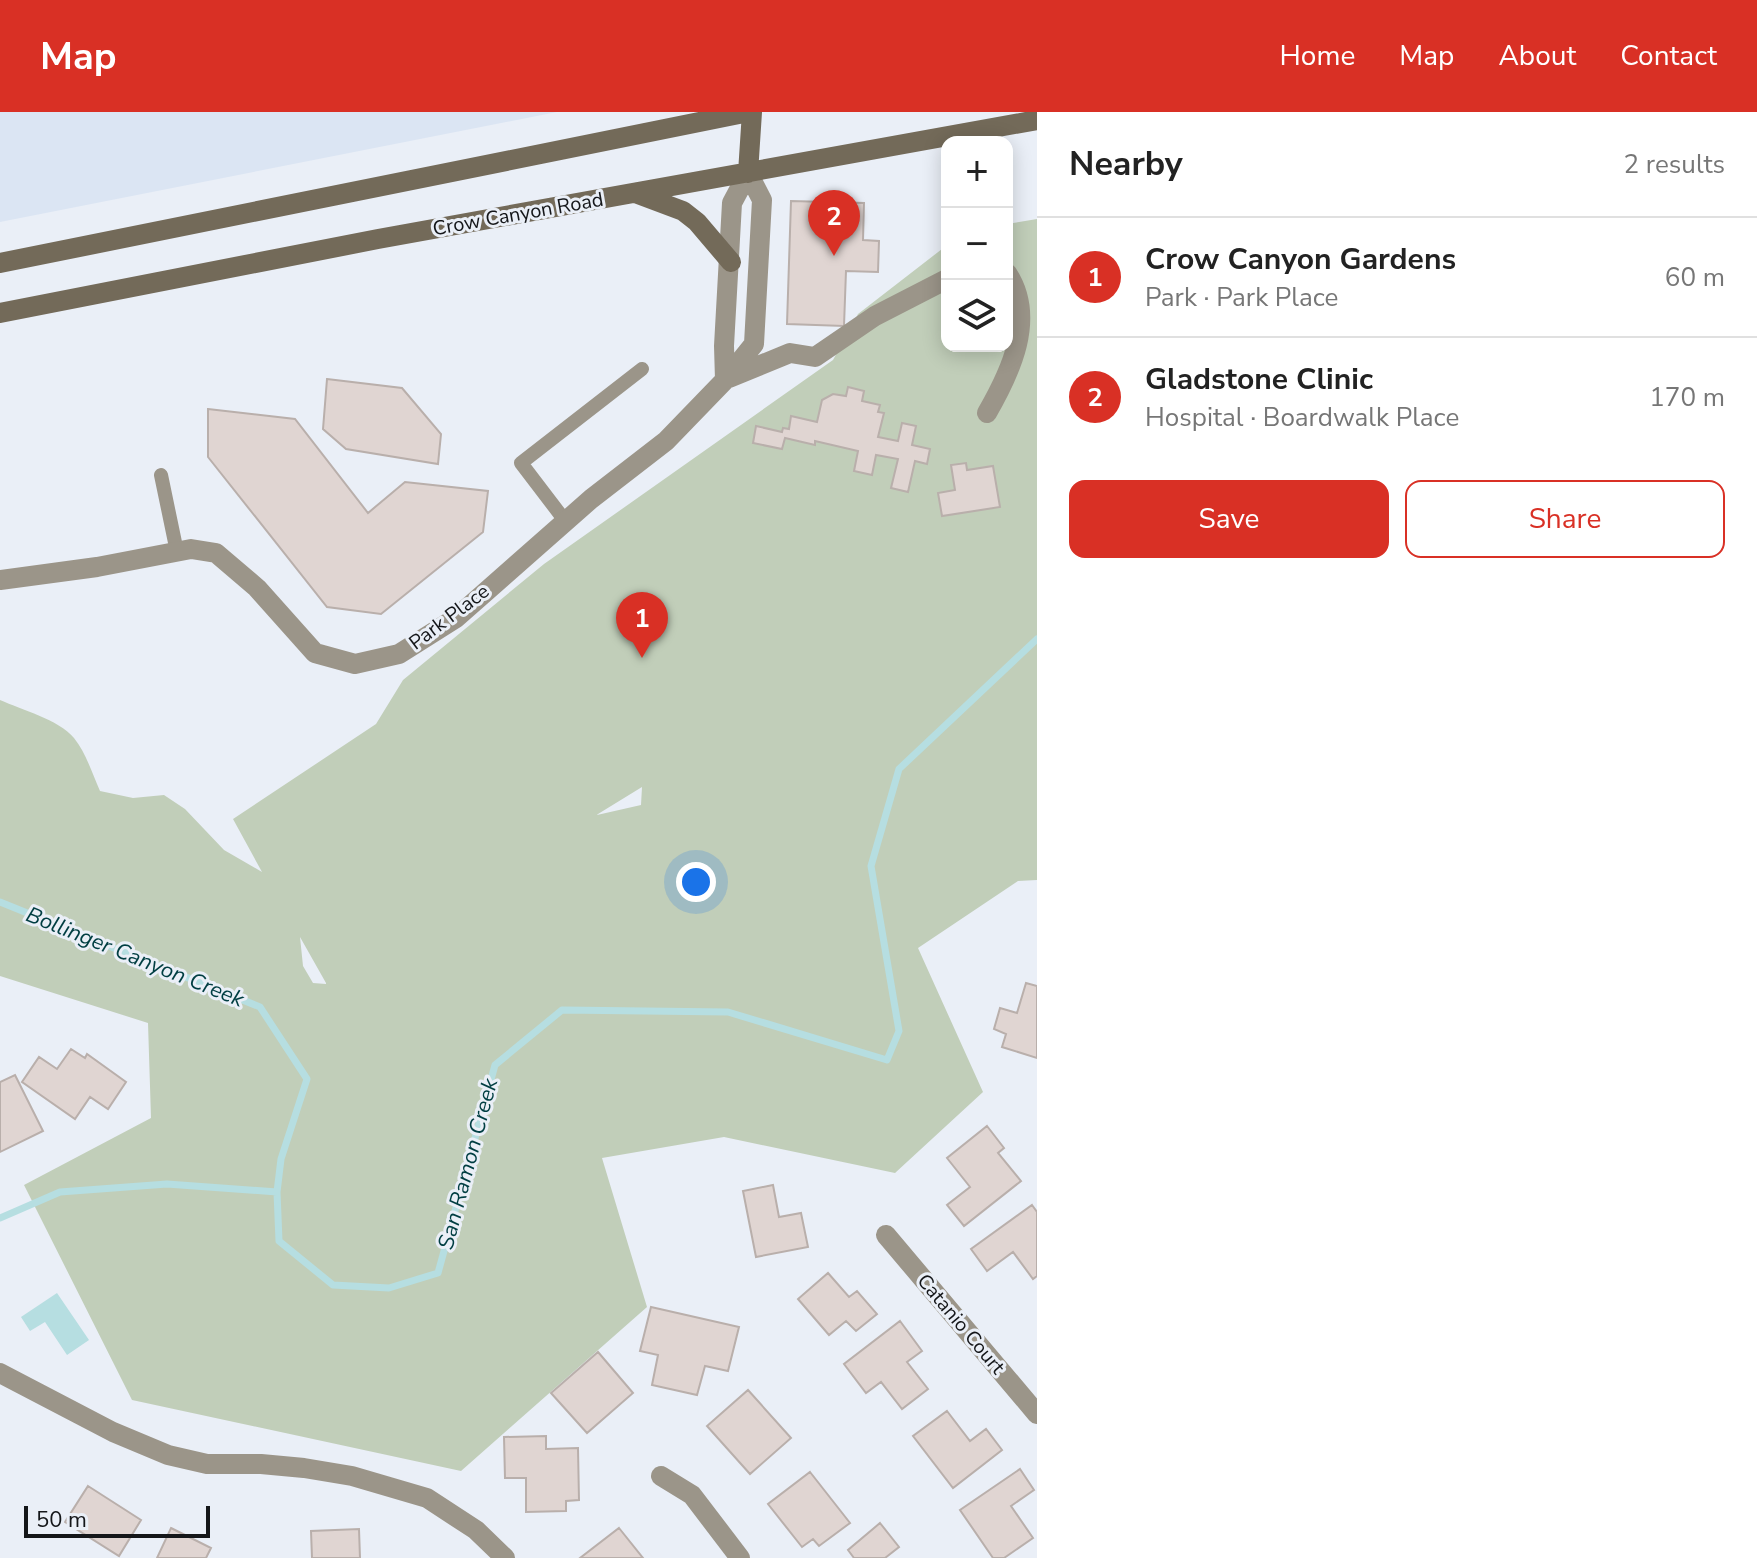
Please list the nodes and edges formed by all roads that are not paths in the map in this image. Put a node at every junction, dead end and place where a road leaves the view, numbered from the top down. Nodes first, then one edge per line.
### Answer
1 (750, 112) edge
2 (1037, 120) edge
3 (748, 173) junction
4 (635, 193) junction
5 (3, 261) edge
6 (731, 262) junction
7 (945, 280) edge
8 (1010, 280) edge
9 (0, 313) edge
10 (642, 369) dead end
11 (725, 380) junction
12 (987, 413) dead end
13 (161, 475) dead end
14 (566, 522) junction
15 (177, 552) junction
16 (0, 580) edge
17 (886, 1235) dead end
18 (0, 1373) edge
19 (1037, 1414) edge
20 (661, 1476) dead end
21 (505, 1558) edge
22 (740, 1558) edge

1 - 3 main road
1 - 5 main road
2 - 3 main road, Crow Canyon Road
3 - 4 main road, Crow Canyon Road
3 - 6 street
3 - 11 street, Park Place
4 - 6 main road
4 - 9 main road, Crow Canyon Road
6 - 11 street
7 - 11 street
8 - 12 street
10 - 14 lane
11 - 14 street, Park Place
13 - 15 lane
14 - 15 street, Park Place
15 - 16 street, Park Place
17 - 19 street, Catanio Court
18 - 21 street
20 - 22 street

